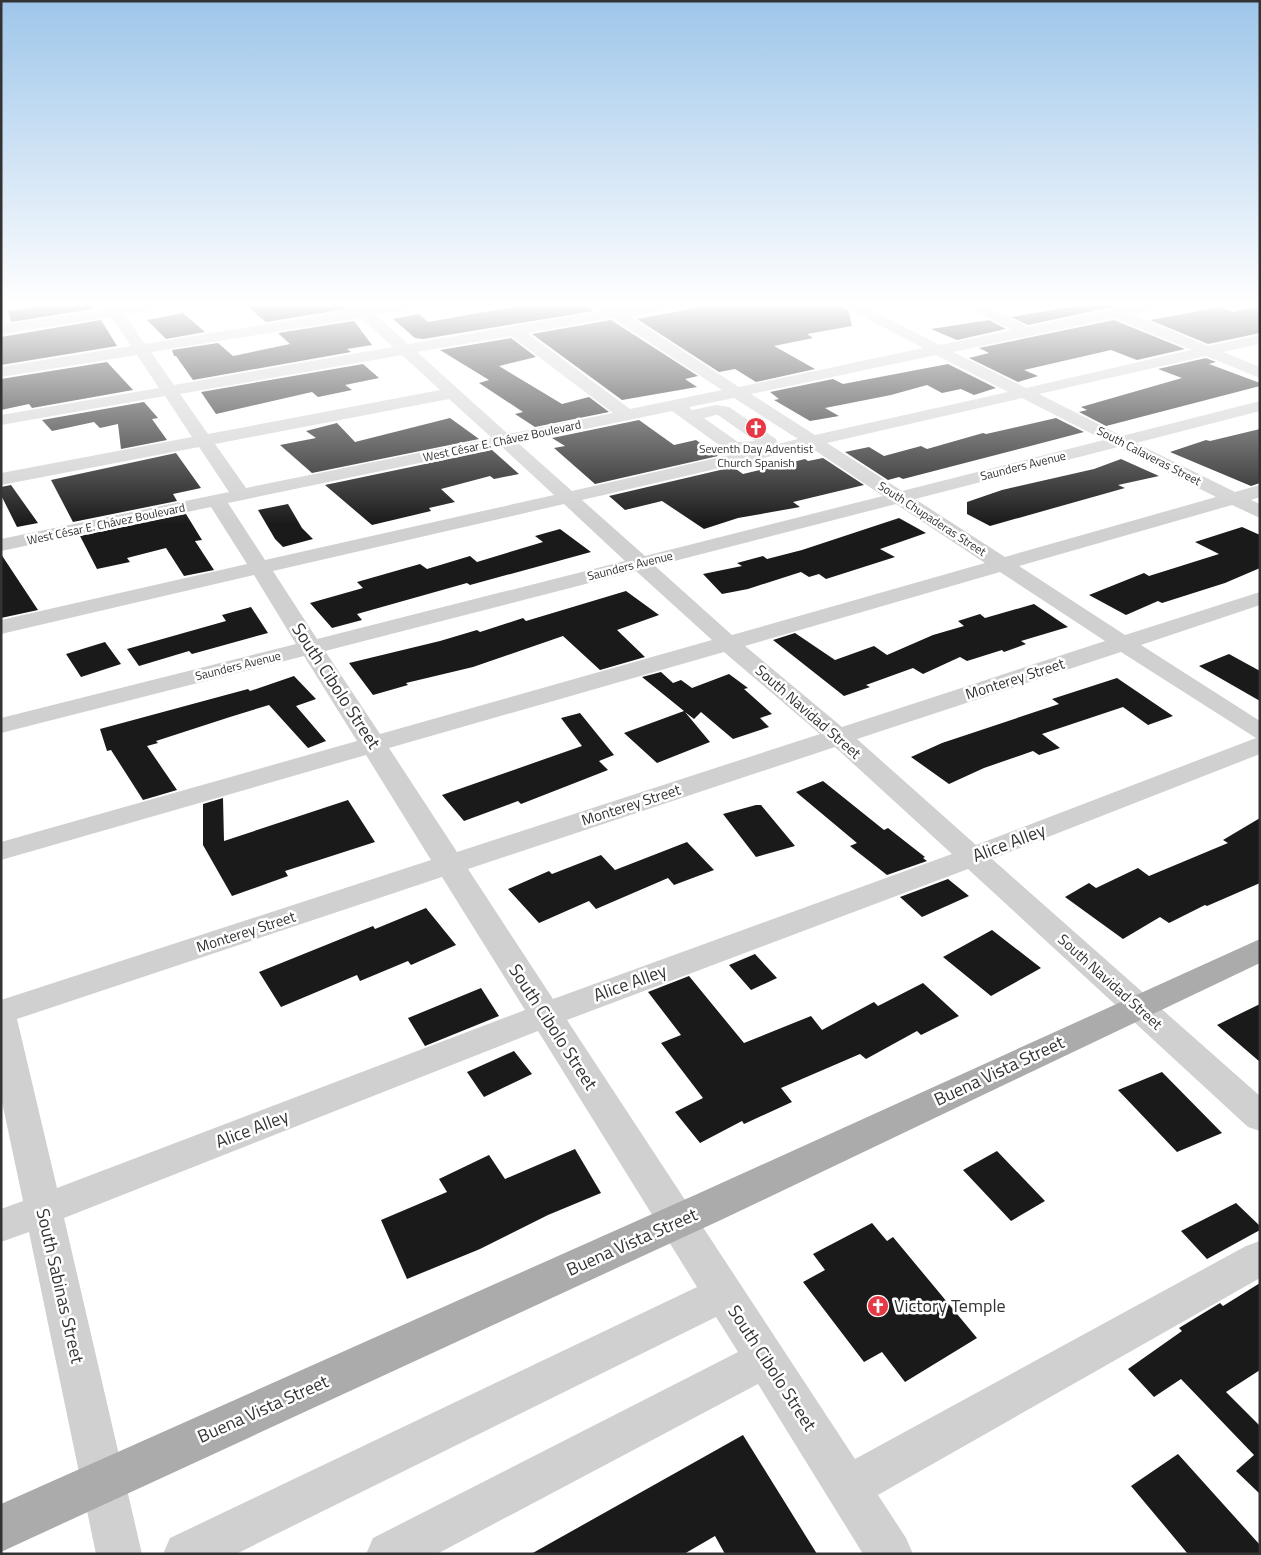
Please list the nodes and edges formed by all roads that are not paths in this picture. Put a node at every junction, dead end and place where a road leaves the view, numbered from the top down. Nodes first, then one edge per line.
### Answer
1 (162, 379) edge
2 (238, 379) edge
3 (436, 379) edge
4 (578, 379) edge
5 (715, 379) edge
6 (801, 379) edge
7 (995, 379) edge
8 (1087, 379) edge
9 (171, 390) junction
10 (736, 392) junction
11 (452, 393) junction
12 (1024, 393) junction
13 (1260, 406) edge
14 (684, 411) junction
15 (626, 415) junction
16 (1, 420) edge
17 (204, 440) junction
18 (505, 440) junction
19 (811, 441) junction
20 (1119, 441) junction
21 (779, 444) junction
22 (1, 479) edge
23 (1260, 491) edge
24 (566, 496) junction
25 (229, 498) junction
26 (899, 498) junction
27 (1233, 498) junction
28 (1260, 512) edge
29 (1, 545) edge
30 (640, 563) junction
31 (1002, 564) junction
32 (259, 568) junction
33 (1260, 598) edge
34 (1, 627) edge
35 (1124, 643) junction
36 (729, 644) junction
37 (311, 648) junction
38 (1, 726) edge
39 (1260, 732) edge
40 (839, 737) junction
41 (373, 744) junction
42 (1260, 745) edge
43 (1, 851) edge
44 (972, 857) junction
45 (451, 864) junction
46 (1260, 950) edge
47 (1138, 1006) junction
48 (1, 1012) edge
49 (545, 1015) junction
50 (1, 1018) edge
51 (1260, 1117) edge
52 (42, 1210) junction
53 (678, 1220) junction
54 (1, 1226) edge
55 (1260, 1258) edge
56 (724, 1293) junction
57 (766, 1359) junction
58 (104, 1480) junction
59 (848, 1487) junction
60 (1, 1528) edge
61 (119, 1554) edge
62 (186, 1554) edge
63 (389, 1554) edge
64 (890, 1554) edge

1 - 9 street, South Cibolo Street
2 - 9 street
3 - 11 street, South Navidad Street
4 - 15 street
5 - 10 street, South Chupaderas Street
6 - 10 street, West César E. Chávez Boulevard
7 - 12 street, South Calaveras Street
8 - 12 street
9 - 16 street
9 - 17 street, South Cibolo Street
10 - 14 street, West César E. Chávez Boulevard
10 - 19 street, South Chupaderas Street
11 - 17 street
11 - 18 street, South Navidad Street
12 - 19 street
12 - 20 street, South Calaveras Street
13 - 20 street, Saunders Avenue
14 - 15 street, West César E. Chávez Boulevard
14 - 21 street
14 - 21 street
15 - 18 street, West César E. Chávez Boulevard
17 - 22 street
17 - 25 street, South Cibolo Street
18 - 24 street, South Navidad Street
18 - 25 street, West César E. Chávez Boulevard
19 - 21 street
19 - 26 street, South Chupaderas Street
20 - 26 street, Saunders Avenue
20 - 27 street, South Calaveras Street
21 - 24 street
23 - 27 lane
24 - 30 street, South Navidad Street
24 - 32 street
25 - 29 street, West César E. Chávez Boulevard
25 - 32 street, South Cibolo Street
26 - 30 street, Saunders Avenue
26 - 31 street, South Chupaderas Street
27 - 28 street, South Calaveras Street
27 - 31 lane
30 - 36 street, South Navidad Street
30 - 37 street, Saunders Avenue
31 - 35 street, South Chupaderas Street
31 - 36 lane
32 - 34 street
32 - 37 street, South Cibolo Street
33 - 35 street, Monterey Street
35 - 39 street, South Chupaderas Street
35 - 40 street, Monterey Street
36 - 40 street, South Navidad Street
36 - 41 lane
37 - 38 street, Saunders Avenue
37 - 41 street, South Cibolo Street
40 - 44 street, South Navidad Street
40 - 45 street, Monterey Street
41 - 43 lane
41 - 45 street, South Cibolo Street
42 - 44 street, Alice Alley
44 - 47 street, South Navidad Street
44 - 49 street, Alice Alley
45 - 48 street, Monterey Street
45 - 49 street, South Cibolo Street
46 - 47 main road, Buena Vista Street
47 - 51 street, South Navidad Street
47 - 53 main road, Buena Vista Street
49 - 52 street, Alice Alley
49 - 53 street, South Cibolo Street
50 - 52 street, South Sabinas Street
52 - 54 street, Alice Alley
52 - 58 street, South Sabinas Street
53 - 56 street, South Cibolo Street
53 - 58 main road, Buena Vista Street
55 - 59 lane
56 - 57 street, South Cibolo Street
56 - 62 street
57 - 59 street, South Cibolo Street
57 - 63 street
58 - 60 main road, Buena Vista Street
58 - 61 street, South Sabinas Street
59 - 64 street, South Cibolo Street

